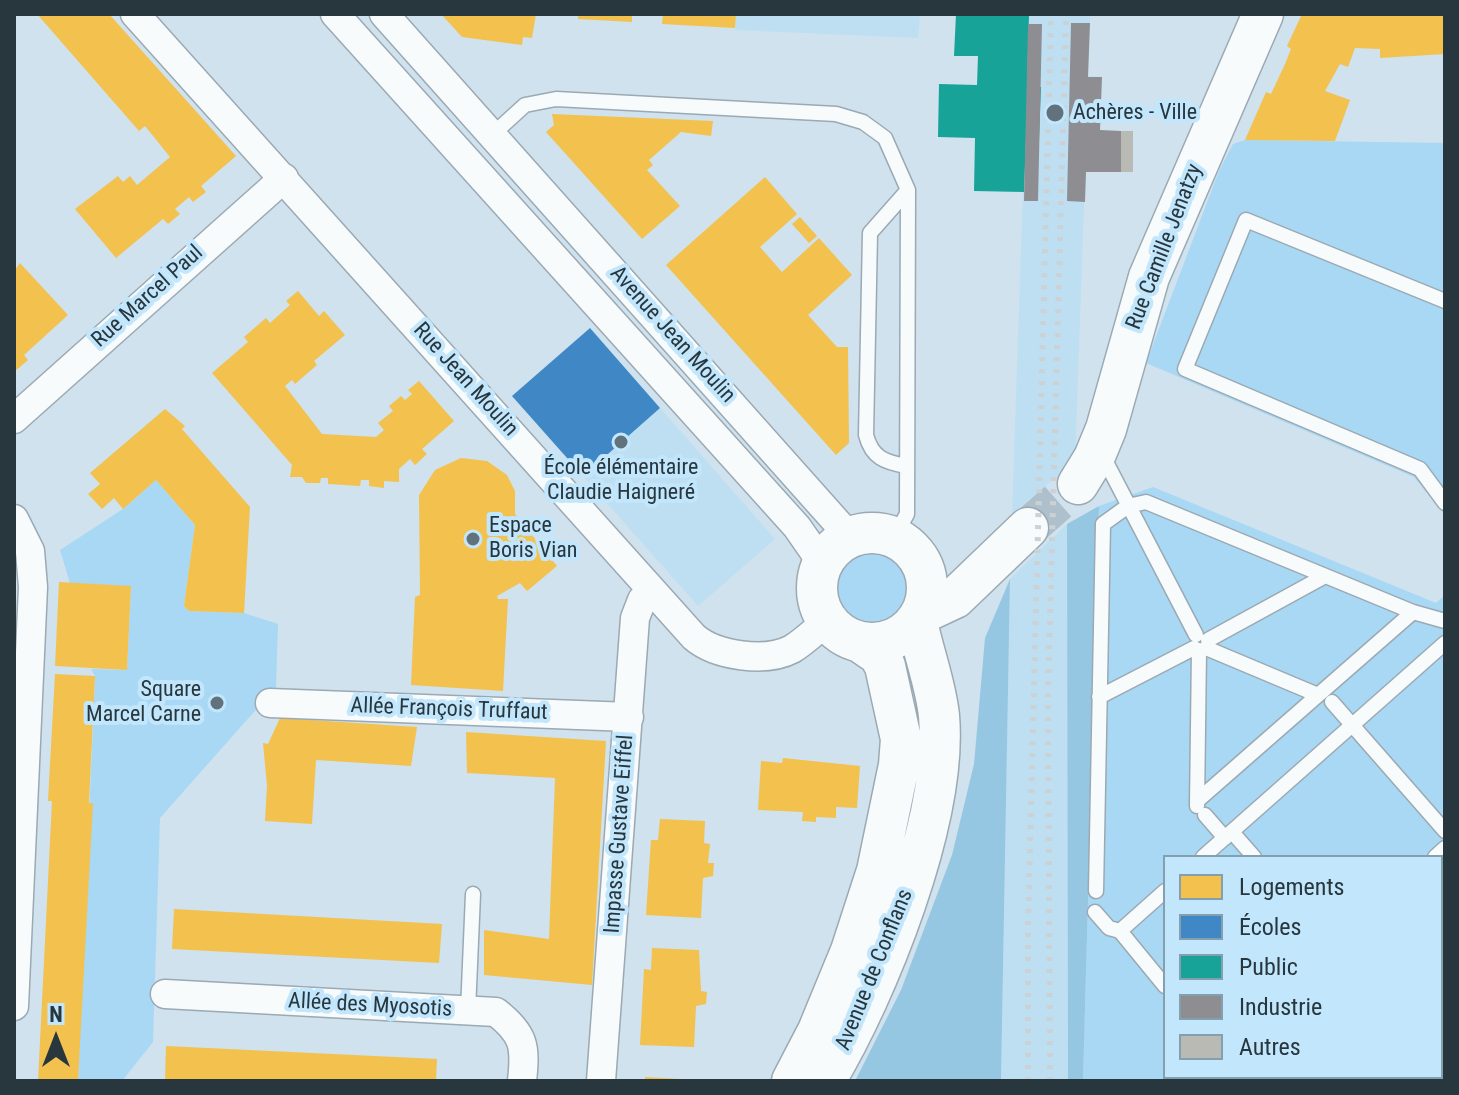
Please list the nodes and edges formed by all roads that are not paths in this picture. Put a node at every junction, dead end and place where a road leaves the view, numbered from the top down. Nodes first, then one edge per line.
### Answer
1 (135, 14) edge
2 (335, 14) edge
3 (384, 14) edge
4 (1258, 20) edge
5 (492, 135) junction
6 (468, 159) junction
7 (284, 178) junction
8 (908, 190) junction
9 (1445, 301) edge
10 (14, 419) edge
11 (906, 466) junction
12 (1092, 474) joint
13 (1445, 503) edge
14 (1128, 506) junction
15 (14, 519) edge
16 (1028, 528) tunnel mouth
17 (894, 537) junction
18 (836, 550) junction
19 (1325, 576) junction
20 (652, 591) junction
21 (1413, 612) junction
22 (919, 618) junction
23 (1445, 621) edge
24 (844, 632) junction
25 (1445, 643) edge
26 (1201, 644) junction
27 (1099, 697) junction
28 (1325, 699) junction
29 (270, 703) dead end
30 (629, 717) junction
31 (1352, 725) junction
32 (1200, 808) junction
33 (1445, 831) edge
34 (1228, 835) junction
35 (1205, 855) edge
36 (1252, 855) edge
37 (1096, 891) dead end
38 (1163, 893) edge
39 (473, 894) dead end
40 (16, 906) edge
41 (1095, 912) dead end
42 (1120, 931) junction
43 (1163, 984) edge
44 (165, 994) dead end
45 (14, 1006) edge
46 (468, 1011) junction
47 (522, 1081) edge
48 (601, 1081) edge
49 (792, 1081) edge
50 (825, 1081) edge

1 - 7 street, Rue Jean Moulin
2 - 6 street, Avenue Jean Moulin
3 - 5 street, Avenue Jean Moulin
4 - 12 street, Rue Camille Jenatzy
5 - 6 street
5 - 8 lane
5 - 18 street, Avenue Jean Moulin
6 - 18 street, Avenue Jean Moulin
7 - 10 street, Rue Marcel Paul
7 - 20 street, Rue Jean Moulin
8 - 11 lane
8 - 11 lane
9 - 13 lane
11 - 17 lane
12 - 14 lane
14 - 19 lane
14 - 26 lane
14 - 27 lane
15 - 40 street
16 - 22 street
17 - 18 street
17 - 22 street
18 - 24 street
19 - 21 lane
19 - 26 lane
20 - 24 street, Rue Jean Moulin
20 - 30 street, Impasse Gustave Eiffel
21 - 23 lane
21 - 28 lane
22 - 24 street
22 - 50 street, Avenue de Conflans
24 - 49 street, Avenue de Conflans
25 - 31 lane
26 - 27 lane
26 - 28 lane
26 - 32 lane
27 - 37 lane
28 - 31 lane
28 - 32 lane
29 - 30 street, Allée François Truffaut
30 - 48 street, Impasse Gustave Eiffel
31 - 33 lane
31 - 34 lane
32 - 34 lane
34 - 35 lane
34 - 36 lane
38 - 42 lane
39 - 46 lane
40 - 45 street
41 - 42 lane
42 - 43 lane
44 - 46 street, Allée des Myosotis
46 - 47 street, Allée des Myosotis

